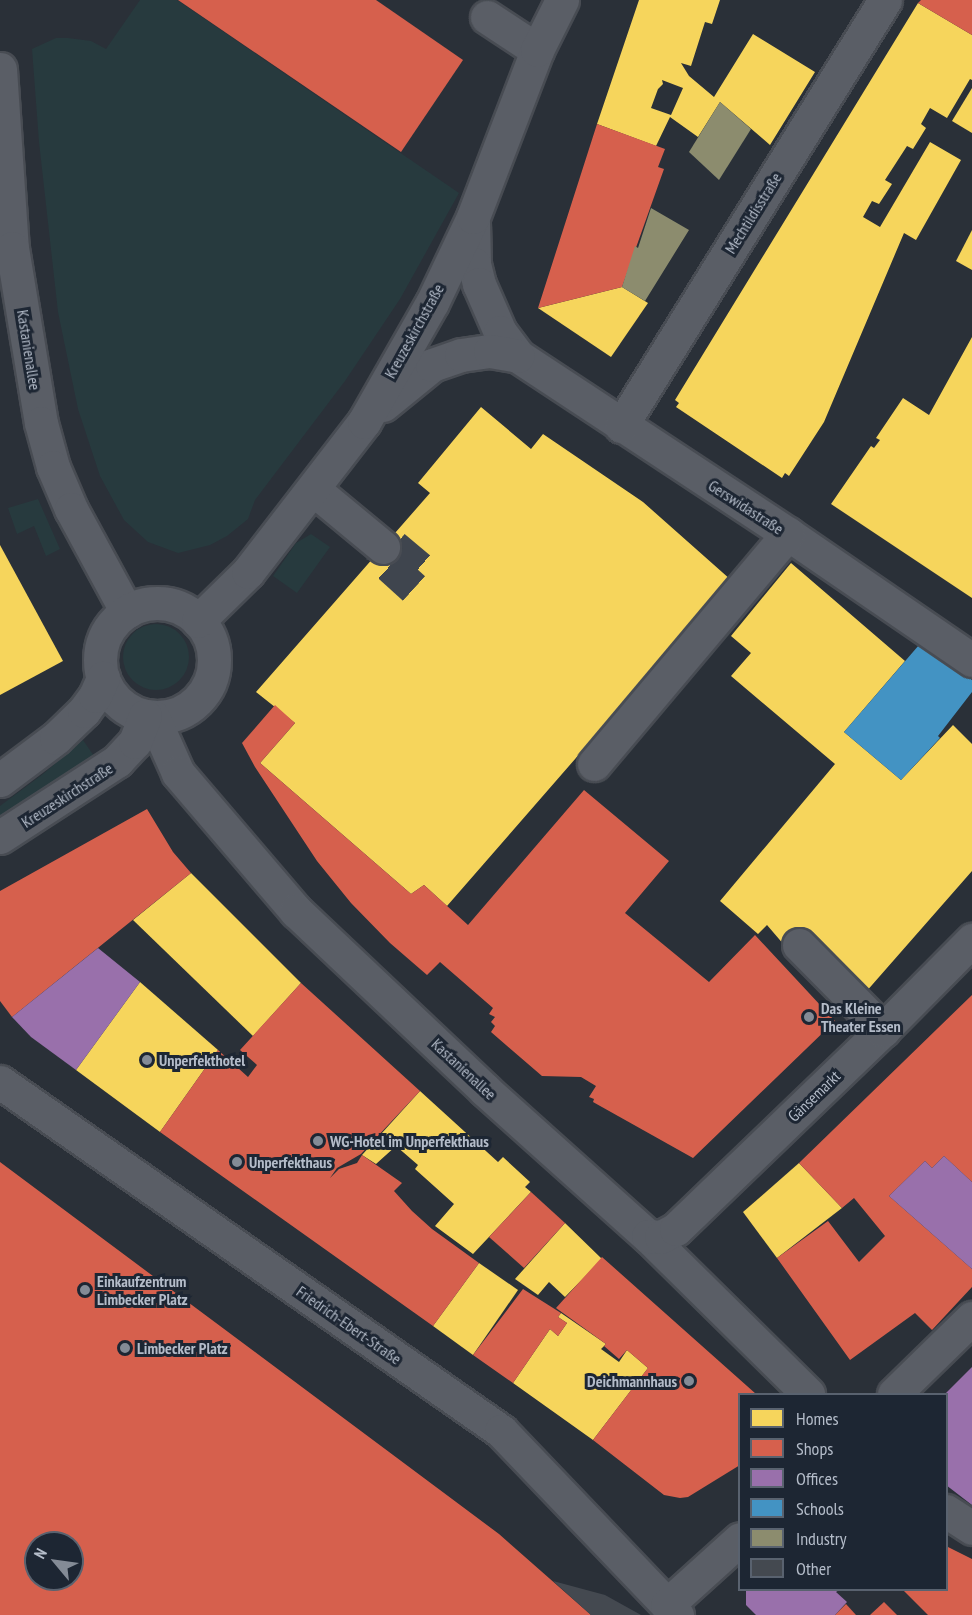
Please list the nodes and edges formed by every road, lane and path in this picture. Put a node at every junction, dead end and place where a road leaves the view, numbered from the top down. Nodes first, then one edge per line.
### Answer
1 (562, 0) edge
2 (885, 0) edge
3 (487, 17) dead end
4 (537, 50) junction
5 (0, 69) edge
6 (473, 217) junction
7 (518, 356) junction
8 (364, 422) junction
9 (621, 426) junction
10 (313, 489) junction
11 (788, 534) junction
12 (383, 547) dead end
13 (127, 612) junction
14 (198, 621) junction
15 (972, 660) edge
16 (103, 678) junction
17 (149, 716) junction
18 (594, 764) dead end
19 (0, 780) edge
20 (0, 837) edge
21 (972, 940) edge
22 (810, 951) dead end
23 (883, 1030) junction
24 (0, 1082) edge
25 (648, 1236) junction
26 (970, 1325) edge
27 (806, 1393) edge
28 (896, 1393) edge
29 (948, 1512) edge
30 (972, 1528) edge
31 (738, 1541) edge
32 (672, 1610) edge

1 - 4 street, Kreuzeskirchstraße
2 - 9 street, Mechtildisstraße
3 - 4 street
4 - 6 street, Kreuzeskirchstraße
5 - 13 street, Kastanienallee
6 - 7 street, Gerswidastraße
6 - 8 street, Kreuzeskirchstraße
7 - 8 street, Gerswidastraße
7 - 9 street, Gerswidastraße
8 - 10 street, Kreuzeskirchstraße
9 - 11 street, Gerswidastraße
10 - 12 street
10 - 14 street, Kreuzeskirchstraße
11 - 15 street, Gerswidastraße
11 - 18 street
13 - 14 street
13 - 16 street
14 - 17 street
16 - 17 street
16 - 19 street
17 - 20 street, Kreuzeskirchstraße
17 - 25 street, Kastanienallee
21 - 23 street, Gänsemarkt
22 - 23 street
23 - 25 street, Gänsemarkt
24 - 32 street, Friedrich-Ebert-Straße
25 - 27 street, Kastanienallee
26 - 28 street
29 - 30 street
31 - 32 street

